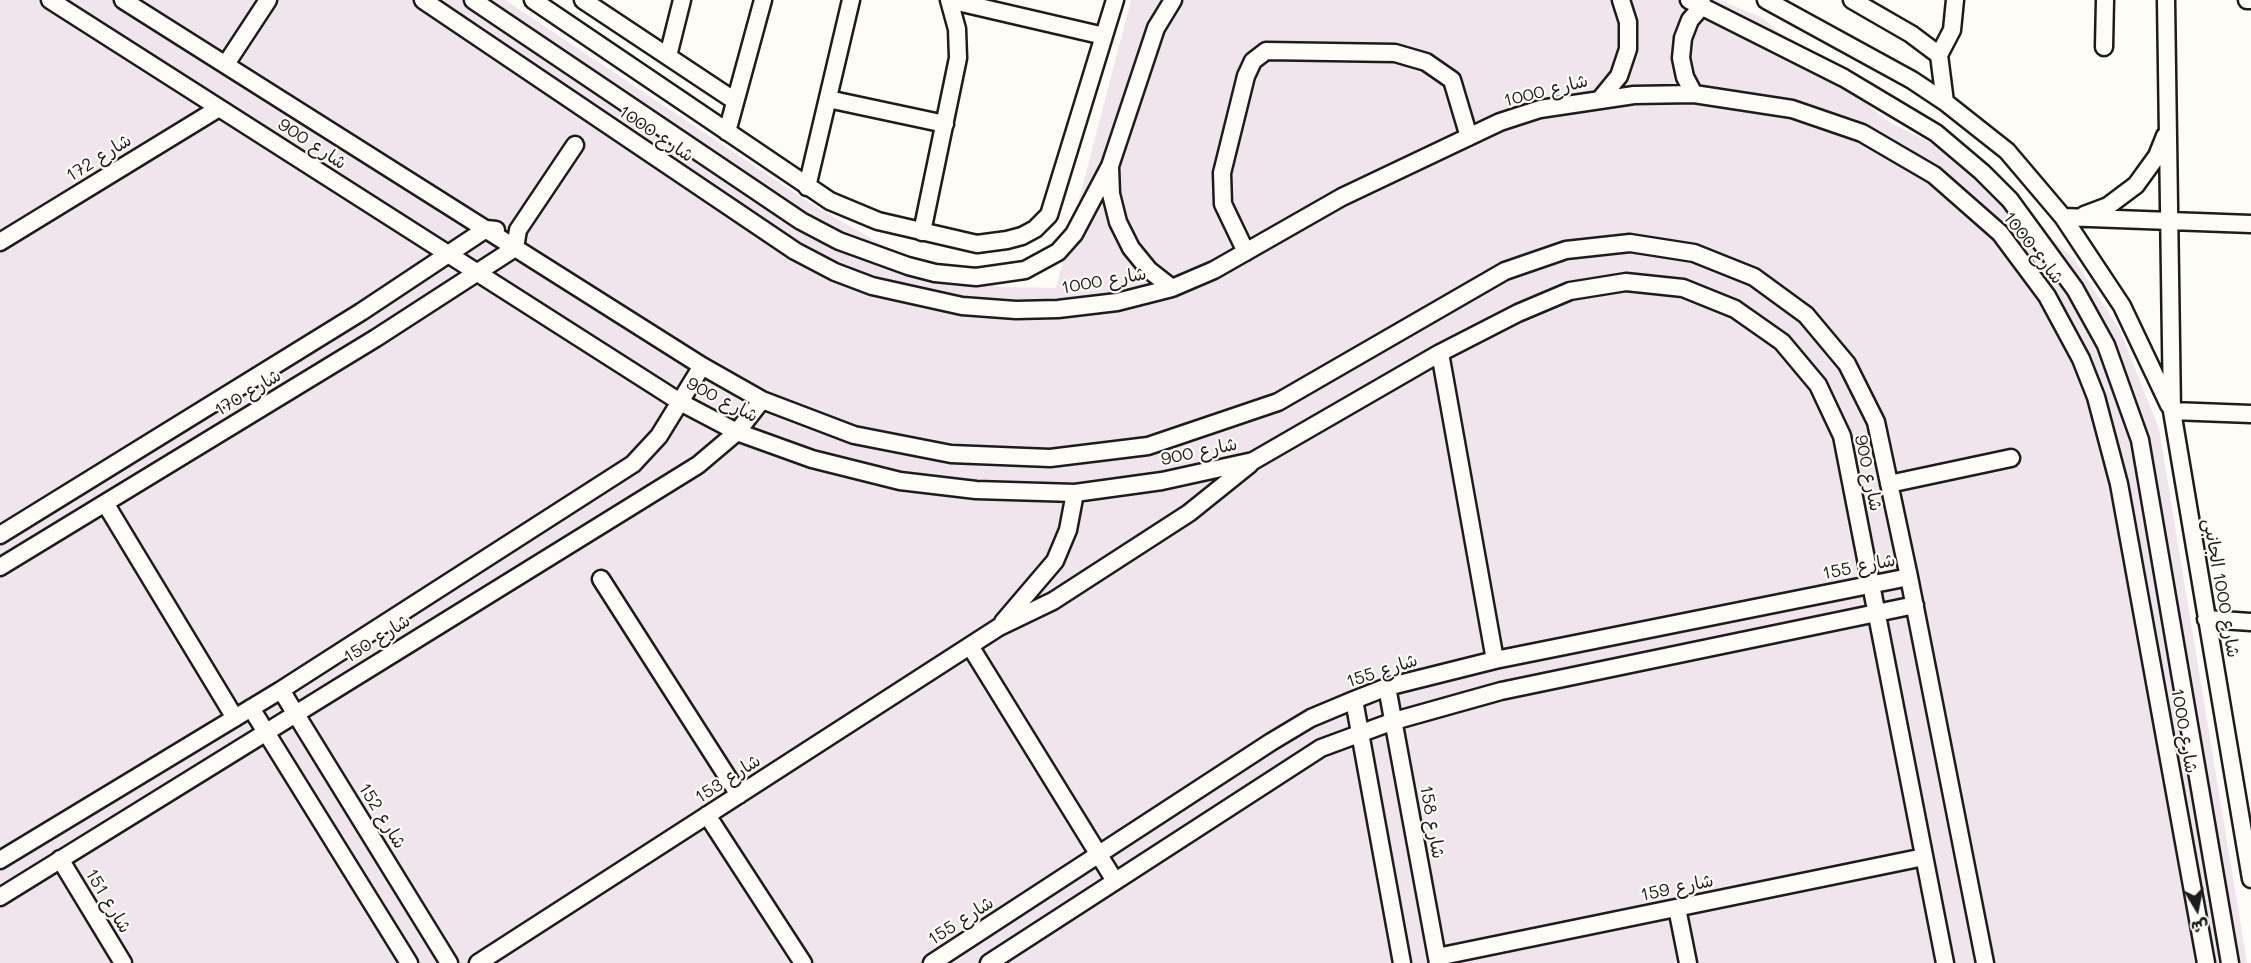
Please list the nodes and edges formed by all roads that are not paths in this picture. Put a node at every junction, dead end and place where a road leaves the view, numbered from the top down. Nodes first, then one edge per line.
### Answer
1 (50, 0) edge
2 (123, 0) edge
3 (268, 0) edge
4 (423, 0) edge
5 (473, 0) edge
6 (533, 0) edge
7 (583, 0) edge
8 (682, 0) edge
9 (763, 0) edge
10 (851, 0) edge
11 (949, 0) edge
12 (1115, 0) edge
13 (1173, 0) edge
14 (1621, 0) edge
15 (1766, 0) edge
16 (1852, 0) edge
17 (2105, 0) edge
18 (2166, 0) edge
19 (1960, 1) edge
20 (1696, 3) edge
21 (1869, 5) edge
22 (607, 8) edge
23 (1104, 36) junction
24 (2104, 47) dead end
25 (1938, 55) junction
26 (668, 56) junction
27 (226, 64) junction
28 (1694, 94) junction
29 (1601, 98) junction
30 (828, 99) junction
31 (735, 102) junction
32 (1945, 102) junction
33 (219, 108) junction
34 (2169, 123) junction
35 (945, 124) junction
36 (727, 132) junction
37 (1469, 137) junction
38 (575, 145) dead end
39 (1110, 166) junction
40 (807, 187) junction
41 (2069, 218) junction
42 (2169, 223) junction
43 (2251, 224) edge
44 (486, 229) junction
45 (518, 230) junction
46 (922, 232) junction
47 (0, 242) edge
48 (515, 248) junction
49 (1246, 252) junction
50 (448, 254) junction
51 (478, 274) junction
52 (1172, 288) junction
53 (361, 312) junction
54 (376, 338) junction
55 (1440, 353) junction
56 (702, 366) junction
57 (762, 400) junction
58 (680, 402) junction
59 (2172, 411) junction
60 (2251, 414) edge
61 (737, 432) junction
62 (2011, 458) dead end
63 (1253, 461) junction
64 (1889, 484) junction
65 (1075, 493) junction
66 (105, 503) junction
67 (0, 535) edge
68 (0, 567) edge
69 (1909, 577) junction
70 (601, 579) dead end
71 (1871, 585) junction
72 (1915, 605) junction
73 (1877, 613) junction
74 (2206, 619) junction
75 (2251, 622) edge
76 (999, 627) junction
77 (970, 646) junction
78 (1495, 660) junction
79 (1387, 687) junction
80 (281, 690) junction
81 (1354, 700) junction
82 (251, 708) junction
83 (295, 713) junction
84 (236, 718) junction
85 (1394, 721) junction
86 (265, 731) junction
87 (1360, 733) junction
88 (2234, 780) junction
89 (2251, 783) edge
90 (739, 795) junction
91 (73, 816) junction
92 (707, 816) junction
93 (89, 841) junction
94 (1099, 854) junction
95 (1924, 857) junction
96 (60, 859) junction
97 (0, 860) edge
98 (2251, 879) edge
99 (1115, 881) junction
100 (0, 897) edge
101 (1677, 908) junction
102 (1437, 960) edge
103 (123, 963) edge
104 (409, 963) edge
105 (449, 963) edge
106 (478, 963) edge
107 (803, 963) edge
108 (932, 963) edge
109 (988, 963) edge
110 (1402, 963) edge
111 (1688, 963) edge
112 (1945, 963) edge
113 (1985, 963) edge
114 (2206, 963) edge
115 (2230, 963) edge

1 - 33 street, شارع 900
2 - 27 street, شارع 900
3 - 27 street
4 - 52 street, شارع 1000
5 - 39 street, شارع 1000
6 - 36 street
7 - 22 street
8 - 26 street
9 - 31 street
10 - 30 street
11 - 23 street
11 - 35 street
12 - 23 street
13 - 39 street, شارع 1000
14 - 29 street
15 - 32 street
16 - 21 street
17 - 24 street
18 - 34 street
19 - 25 street
20 - 28 street
20 - 115 street, شارع 1000
21 - 25 street
22 - 26 street
23 - 46 street
25 - 32 street
26 - 31 street
27 - 44 street, شارع 900
28 - 29 street, شارع 1000
28 - 114 street, شارع 1000
29 - 37 street, شارع 1000
30 - 35 street
30 - 40 street
31 - 36 street
32 - 41 street
33 - 47 street, شارع 172
33 - 50 street, شارع 900
34 - 41 street
34 - 42 street
35 - 46 street
36 - 40 street
37 - 49 street, شارع 1000
37 - 49 street
38 - 45 street
39 - 52 street
40 - 46 street
41 - 42 street
41 - 59 street
42 - 43 street
42 - 59 street
44 - 45 street
44 - 48 street, شارع 900
44 - 50 street, شارع 170
45 - 48 street
48 - 51 street, شارع 170
48 - 56 street, شارع 900
49 - 52 street, شارع 1000
50 - 51 street, شارع 900
50 - 53 street, شارع 170
51 - 54 street, شارع 170
51 - 58 street, شارع 900
53 - 54 street
53 - 67 street, شارع 170
54 - 66 street, شارع 170
55 - 63 street, شارع 900
55 - 71 street, شارع 900
55 - 78 street
56 - 57 street, شارع 900
56 - 58 street, شارع 150
57 - 61 street, شارع 150
57 - 64 street, شارع 900
58 - 61 street, شارع 900
58 - 80 street, شارع 150
59 - 60 street
59 - 74 street, شارع 1000 الجانبى
61 - 65 street, شارع 900
61 - 83 street, شارع 150
62 - 64 street
63 - 65 street, شارع 900
63 - 76 street
64 - 69 street, شارع 900
65 - 76 street
66 - 68 street, شارع 170
66 - 84 street
69 - 71 street, شارع 155
69 - 72 street, شارع 900
70 - 90 street
71 - 73 street, شارع 900
71 - 78 street, شارع 155
72 - 73 street
72 - 113 street, شارع 900
73 - 85 street
73 - 95 street, شارع 900
74 - 75 street
74 - 88 street, شارع 1000 الجانبى
76 - 77 street, شارع 153
77 - 90 street, شارع 153
77 - 94 street
78 - 79 street, شارع 155
79 - 81 street, شارع 155
79 - 85 street, شارع 158
80 - 82 street, شارع 150
80 - 83 street, شارع 152
81 - 87 street
81 - 94 street, شارع 155
82 - 84 street, شارع 150
82 - 86 street
83 - 86 street, شارع 150
83 - 105 street, شارع 152
84 - 91 street, شارع 150
85 - 87 street
85 - 102 street, شارع 158
86 - 93 street, شارع 150
86 - 104 street
87 - 99 street
87 - 110 street
88 - 89 street
88 - 98 street, شارع 1000 الجانبى
90 - 92 street, شارع 153
91 - 93 street
91 - 97 street, شارع 150
92 - 106 street, شارع 153
92 - 107 street
93 - 96 street, شارع 150
94 - 99 street
94 - 108 street, شارع 155
95 - 101 street, شارع 159
95 - 112 street, شارع 900
96 - 100 street, شارع 150
96 - 103 street, شارع 151
99 - 109 street
101 - 102 street, شارع 159
101 - 111 street

